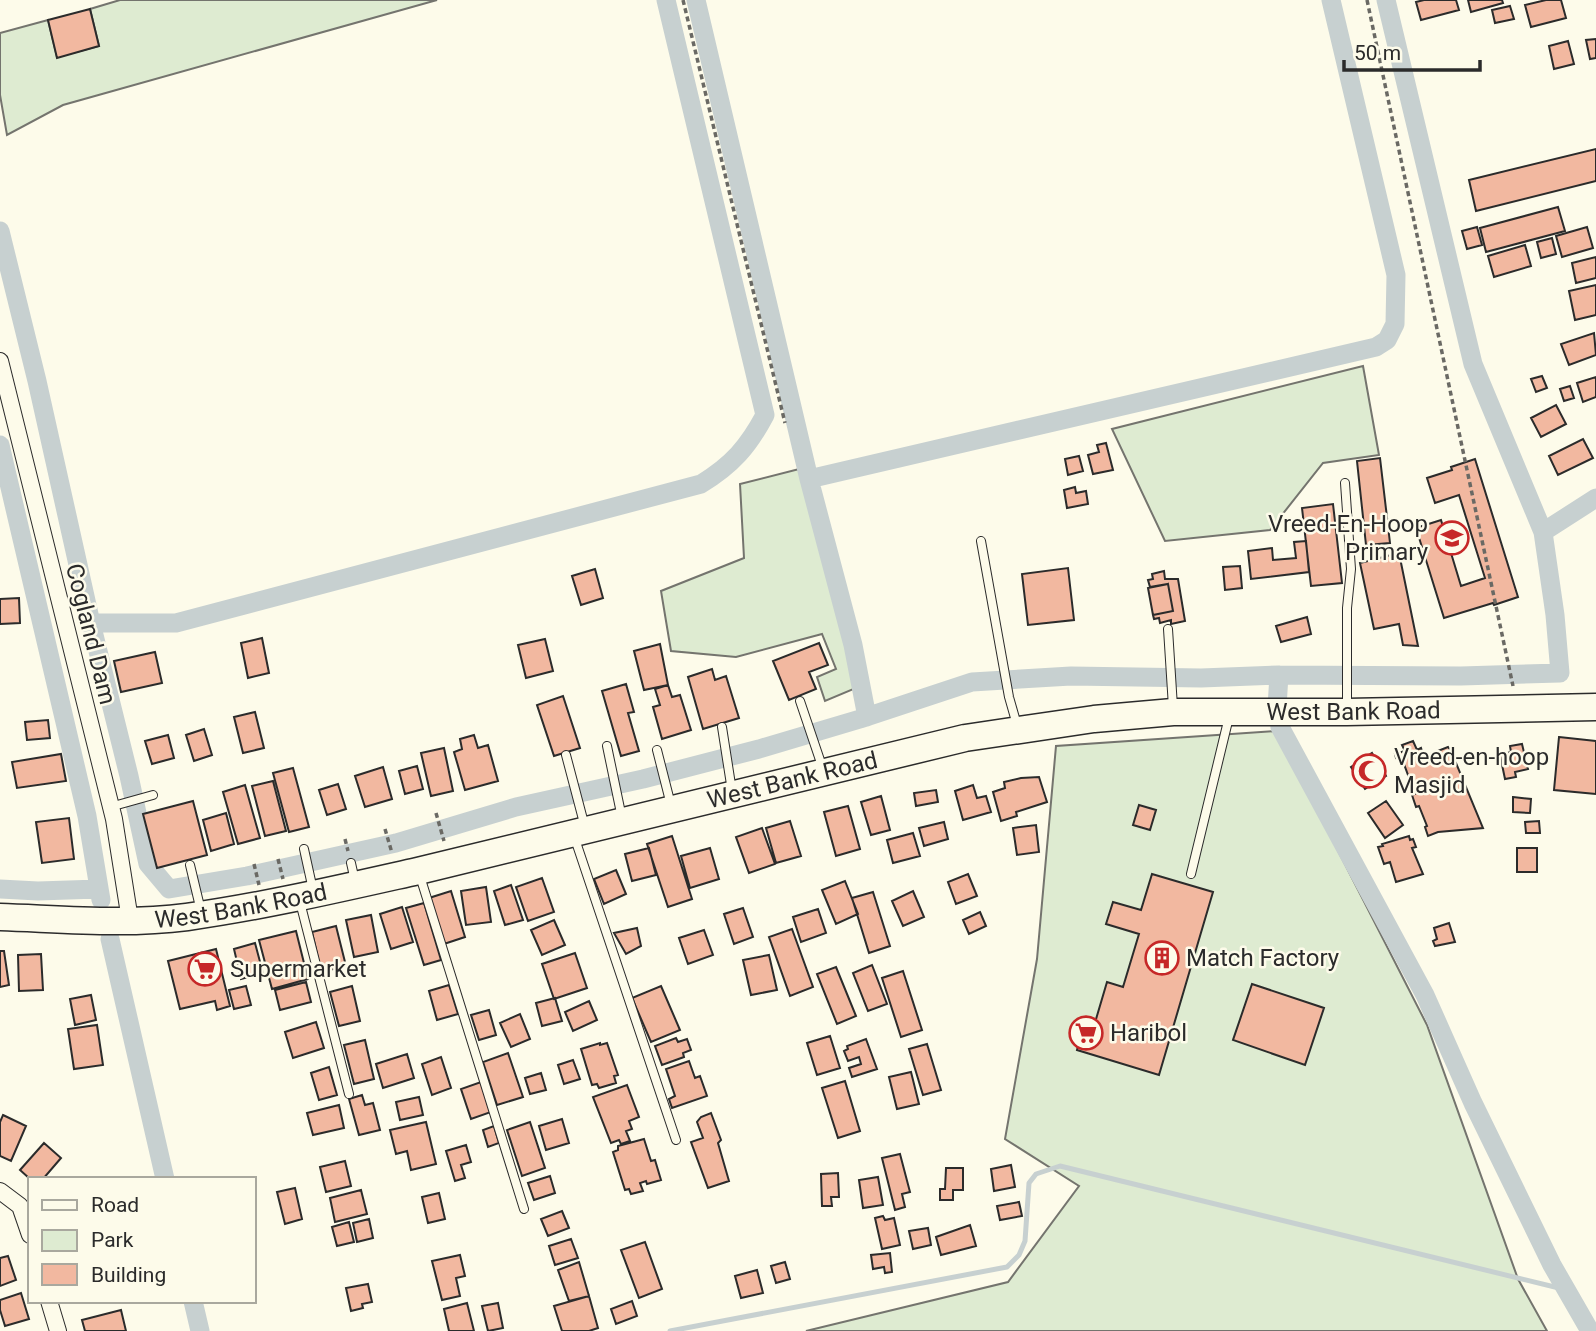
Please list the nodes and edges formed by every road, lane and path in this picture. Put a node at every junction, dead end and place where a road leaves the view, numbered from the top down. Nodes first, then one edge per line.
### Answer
1 (683, 0) edge
2 (1367, 0) edge
3 (0, 361) edge
4 (785, 423) dead end
5 (1345, 483) dead end
6 (981, 541) dead end
7 (1168, 629) dead end
8 (1516, 697) dead end
9 (1347, 700) junction
10 (800, 701) dead end
11 (1173, 703) junction
12 (1596, 708) edge
13 (1230, 713) junction
14 (722, 727) dead end
15 (1019, 731) junction
16 (607, 746) dead end
17 (657, 751) dead end
18 (566, 755) dead end
19 (820, 762) junction
20 (731, 785) junction
21 (153, 795) dead end
22 (670, 800) junction
23 (117, 805) junction
24 (436, 813) dead end
25 (621, 814) junction
26 (580, 825) junction
27 (385, 829) dead end
28 (444, 841) dead end
29 (304, 849) dead end
30 (392, 853) dead end
31 (278, 859) dead end
32 (254, 864) dead end
33 (190, 865) dead end
34 (418, 871) junction
35 (1191, 874) dead end
36 (288, 890) junction
37 (200, 904) junction
38 (0, 917) edge
39 (130, 920) junction
40 (349, 1094) dead end
41 (676, 1140) dead end
42 (0, 1191) edge
43 (524, 1209) dead end
44 (28, 1229) edge
45 (50, 1303) edge
46 (58, 1331) edge

1 - 4 path
2 - 8 path
3 - 23 street, Cogland Dam
5 - 9 lane
6 - 15 lane
7 - 11 lane
9 - 12 main road, West Bank Road
9 - 13 main road, West Bank Road
10 - 19 lane
11 - 13 main road, West Bank Road
11 - 15 main road, West Bank Road
13 - 35 lane
14 - 20 lane
15 - 19 main road, West Bank Road
16 - 25 lane
17 - 22 lane
18 - 26 lane
19 - 20 main road, West Bank Road
20 - 22 main road, West Bank Road
21 - 23 lane
22 - 25 main road, West Bank Road
23 - 39 street, Cogland Dam
24 - 28 path
25 - 26 main road, West Bank Road
26 - 34 main road, West Bank Road
26 - 41 lane
27 - 30 path
29 - 36 lane
31 - 36 path
32 - 36 path
33 - 37 lane
34 - 36 main road, West Bank Road
34 - 43 lane
36 - 37 main road, West Bank Road
36 - 40 lane
37 - 39 main road, West Bank Road
38 - 39 main road, West Bank Road
42 - 44 street
45 - 46 street

